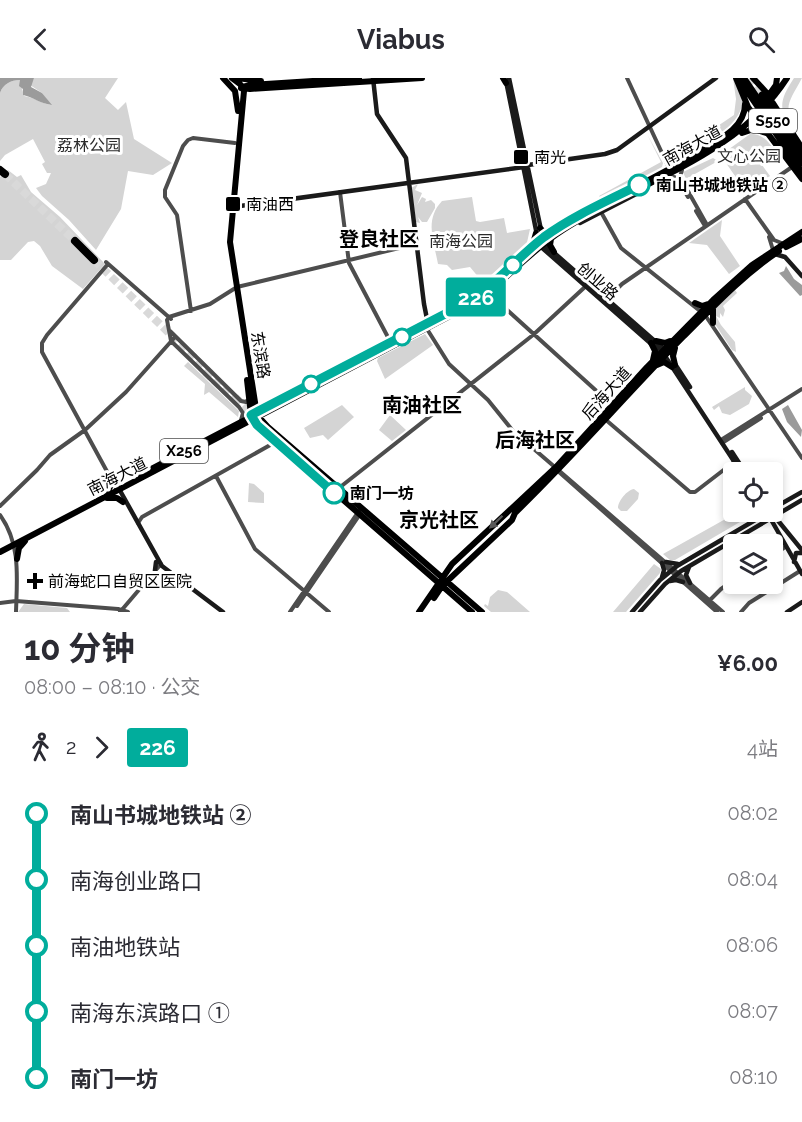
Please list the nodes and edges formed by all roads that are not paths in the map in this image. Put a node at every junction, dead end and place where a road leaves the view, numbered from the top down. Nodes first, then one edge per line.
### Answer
1 (224, 78) edge
2 (232, 78) edge
3 (237, 78) edge
4 (359, 78) edge
5 (422, 78) edge
6 (627, 78) edge
7 (716, 78) edge
8 (737, 78) edge
9 (744, 78) edge
10 (777, 78) edge
11 (787, 78) edge
12 (507, 79) edge
13 (756, 79) edge
14 (374, 80) edge
15 (274, 84) junction
16 (242, 88) junction
17 (267, 88) junction
18 (762, 95) tunnel mouth
19 (744, 101) junction
20 (777, 103) junction
21 (240, 105) junction
22 (761, 107) junction
23 (779, 112) junction
24 (736, 127) junction
25 (649, 128) junction
26 (745, 131) junction
27 (770, 134) junction
28 (235, 143) junction
29 (718, 145) junction
30 (781, 147) junction
31 (802, 148) edge
32 (802, 157) edge
33 (701, 158) junction
34 (695, 163) joint
35 (802, 163) edge
36 (685, 164) junction
37 (526, 166) junction
38 (792, 166) junction
39 (669, 168) junction
40 (802, 172) edge
41 (670, 176) junction
42 (661, 177) junction
43 (802, 179) edge
44 (409, 184) junction
45 (653, 185) junction
46 (340, 192) junction
47 (745, 199) junction
48 (232, 207) junction
49 (602, 212) junction
50 (706, 225) junction
51 (568, 226) junction
52 (538, 230) junction
53 (553, 234) junction
54 (800, 236) edge
55 (73, 243) tunnel mouth
56 (541, 243) junction
57 (416, 244) junction
58 (785, 245) junction
59 (530, 249) junction
60 (554, 252) junction
61 (774, 252) junction
62 (349, 260) junction
63 (93, 261) tunnel mouth
64 (645, 266) junction
65 (802, 275) edge
66 (586, 286) junction
67 (235, 288) junction
68 (494, 289) junction
69 (602, 295) junction
70 (610, 302) junction
71 (713, 304) junction
72 (191, 311) junction
73 (703, 314) junction
74 (170, 318) junction
75 (427, 326) junction
76 (533, 335) junction
77 (175, 337) junction
78 (678, 340) junction
79 (171, 341) junction
80 (654, 342) junction
81 (391, 343) junction
82 (665, 352) junction
83 (655, 363) junction
84 (674, 366) junction
85 (471, 384) junction
86 (802, 390) edge
87 (252, 398) junction
88 (613, 405) junction
89 (269, 409) junction
90 (771, 411) junction
91 (255, 416) junction
92 (606, 420) junction
93 (240, 424) junction
94 (265, 429) junction
95 (86, 430) junction
96 (270, 436) junction
97 (722, 441) junction
98 (278, 443) junction
99 (268, 447) junction
100 (802, 456) edge
101 (734, 462) edge
102 (736, 462) edge
103 (557, 470) junction
104 (723, 470) edge
105 (216, 476) junction
106 (111, 478) junction
107 (338, 488) junction
108 (118, 489) junction
109 (802, 492) edge
110 (105, 495) junction
111 (802, 500) edge
112 (123, 502) junction
113 (783, 503) edge
114 (0, 506) edge
115 (787, 508) junction
116 (783, 509) edge
117 (361, 511) junction
118 (0, 515) edge
119 (134, 515) junction
120 (142, 517) junction
121 (773, 522) edge
122 (778, 522) edge
123 (755, 523) junction
124 (138, 524) junction
125 (785, 530) junction
126 (777, 532) junction
127 (28, 538) junction
128 (13, 544) junction
129 (785, 547) joint
130 (0, 550) edge
131 (802, 551) edge
132 (17, 559) junction
133 (664, 562) junction
134 (680, 563) junction
135 (795, 563) junction
136 (691, 564) junction
137 (159, 567) junction
138 (447, 571) junction
139 (674, 572) junction
140 (801, 572) edge
141 (433, 574) junction
142 (660, 580) junction
143 (444, 581) junction
144 (683, 582) junction
145 (690, 583) junction
146 (665, 584) junction
147 (655, 586) junction
148 (723, 587) edge
149 (451, 589) junction
150 (660, 590) junction
151 (305, 592) junction
152 (434, 593) junction
153 (710, 600) junction
154 (16, 601) junction
155 (802, 602) edge
156 (0, 603) edge
157 (124, 611) edge
158 (16, 612) edge
159 (221, 612) edge
160 (291, 612) edge
161 (329, 612) edge
162 (419, 612) edge
163 (424, 612) edge
164 (472, 612) edge
165 (482, 612) edge
166 (632, 612) edge
167 (640, 612) edge
168 (717, 612) edge
169 (723, 612) edge
170 (741, 612) edge
171 (787, 612) edge

1 - 16 main road
1 - 21 main road
2 - 16 main road
3 - 15 main road
4 - 15 main road
5 - 14 main road
6 - 25 street
7 - 25 main road
8 - 19 main road
8 - 30 main road, S550
9 - 27 main road
9 - 35 main road, S550
10 - 22 main road
11 - 20 main road
11 - 22 main road, 南海大道 / X256
11 - 29 main road, 南海大道 / X256
12 - 37 main road
13 - 20 main road
13 - 23 main road, S550
14 - 17 main road
14 - 44 main road
15 - 16 main road
16 - 17 main road
16 - 21 main road, 东滨路
17 - 21 main road
18 - 32 highway, S550
19 - 24 main road
19 - 27 main road
20 - 23 main road
21 - 28 main road, 东滨路
21 - 48 main road, 东滨路
22 - 29 main road, 南海大道 / X256
23 - 31 main road, S550
24 - 26 main road
24 - 36 main road
25 - 37 main road
25 - 39 street
26 - 27 main road
26 - 33 main road
27 - 30 main road
28 - 67 main road, 东滨路
28 - 72 street
29 - 36 main road, 南海大道 / X256
30 - 38 main road
30 - 40 main road
33 - 34 main road
33 - 36 main road
34 - 36 main road
36 - 39 main road, 南海大道 / X256
36 - 41 main road
36 - 42 main road, 南海大道 / X256
36 - 50 street
37 - 44 main road
37 - 52 main road
38 - 43 main road
38 - 47 street
39 - 53 main road, 南海大道 / X256
41 - 45 main road
41 - 50 street
42 - 45 main road
42 - 51 main road, 南海大道 / X256
44 - 46 main road
44 - 57 main road
45 - 49 main road
46 - 48 main road
46 - 62 street
47 - 50 street
47 - 58 street
47 - 61 street
48 - 67 main road, 东滨路
49 - 51 main road
49 - 64 street
50 - 64 street
51 - 53 main road, 南海大道 / X256
52 - 53 main road
52 - 56 main road
52 - 59 main road
53 - 56 main road, 南海大道 / X256
53 - 60 main road
54 - 58 main road
55 - 63 highway
56 - 59 main road, 南海大道 / X256
56 - 60 main road, 创业路
56 - 66 main road, 创业路
56 - 68 main road, 南海大道 / X256
57 - 62 street
57 - 75 main road
58 - 61 main road
58 - 65 main road
59 - 75 main road, 南海大道 / X256
60 - 69 main road, 创业路
61 - 65 main road
61 - 71 main road
62 - 67 street
62 - 81 street
64 - 69 street
64 - 70 street
64 - 73 street
66 - 76 street
66 - 80 main road, 创业路
67 - 72 street
67 - 87 main road, 东滨路
68 - 75 main road, 南海大道 / X256
68 - 76 street
69 - 70 main road, 创业路
70 - 80 main road, 创业路
71 - 73 main road
71 - 73 main road
71 - 73 main road
72 - 74 street
73 - 78 main road, 后海大道
73 - 78 main road
73 - 90 street
74 - 77 street
74 - 79 street
74 - 95 street
75 - 81 main road, 南海大道 / X256
75 - 85 street
75 - 89 main road, 南海大道 / X256
76 - 85 street
76 - 88 street
77 - 79 street
77 - 87 street
78 - 80 main road
78 - 82 main road, 后海大道
78 - 84 main road
79 - 93 street
79 - 95 street
80 - 82 main road, 创业路
80 - 83 main road
81 - 89 main road, 南海大道 / X256
82 - 83 main road, 后海大道
82 - 84 main road, 创业路
83 - 84 main road
83 - 88 main road, 后海大道
83 - 92 main road, 后海大道
84 - 97 main road, 创业路
85 - 103 street
85 - 107 street
86 - 90 street
87 - 89 main road
87 - 91 main road, 东滨路
88 - 103 main road, 后海大道
89 - 91 main road, 南海大道 / X256
89 - 94 main road
90 - 97 street
90 - 100 street
91 - 93 main road, 南海大道 / X256
91 - 94 main road
92 - 103 main road, 后海大道
92 - 104 street
93 - 94 main road
93 - 108 main road, 南海大道 / X256
94 - 96 main road
94 - 107 main road
95 - 106 street
95 - 108 street
95 - 114 street
96 - 98 main road
96 - 99 street
97 - 101 main road, 创业路
97 - 102 main road, 创业路
98 - 99 street
98 - 117 main road
99 - 105 street
103 - 133 street
103 -> 138 main road, 后海大道
103 - 143 main road, 后海大道
105 - 120 street
105 - 151 street
106 - 108 street
106 - 110 main road
107 - 117 main road
108 - 110 main road, 南海大道 / X256
108 - 112 main road
108 - 119 main road
109 - 113 main road
110 - 112 main road
110 - 127 main road, 南海大道 / X256
110 - 128 main road, 南海大道 / X256
111 - 115 main road
112 - 137 main road
115 - 116 main road
115 - 125 main road
117 - 141 main road
117 - 151 street
118 - 128 street
119 - 120 street
119 - 124 main road
120 - 124 street
121 - 126 main road
122 - 125 main road
123 - 126 main road
123 - 134 main road
123 - 136 main road
124 - 137 main road
125 - 131 main road
126 - 129 main road
127 - 128 main road, 南海大道 / X256
127 - 132 main road
128 - 130 main road, 南海大道 / X256
128 - 132 street
129 - 135 main road
131 - 135 main road
132 - 154 street
133 - 134 main road
133 - 139 street
133 - 142 main road
134 - 139 main road
135 - 140 main road
136 - 139 main road
136 - 145 main road
137 - 157 street
137 - 159 main road
138 - 141 main road
138 - 143 main road, 后海大道
139 - 142 main road
139 - 144 street
139 - 145 street
139 - 146 main road
140 - 170 street
141 - 143 main road
141 - 152 main road
142 - 147 main road
143 - 149 main road
143 - 149 main road
143 - 152 main road, 后海大道
144 - 146 main road
144 - 168 street
145 - 153 street
146 - 150 main road
147 - 150 main road
147 - 166 main road
148 - 153 street
149 - 152 main road
149 - 164 main road
149 - 165 main road
150 - 167 main road
151 - 160 street
151 - 161 street
152 - 162 main road, 后海大道
152 - 163 main road, 后海大道
153 - 169 street
154 - 156 street
154 - 157 street
154 - 158 street
155 - 171 main road

